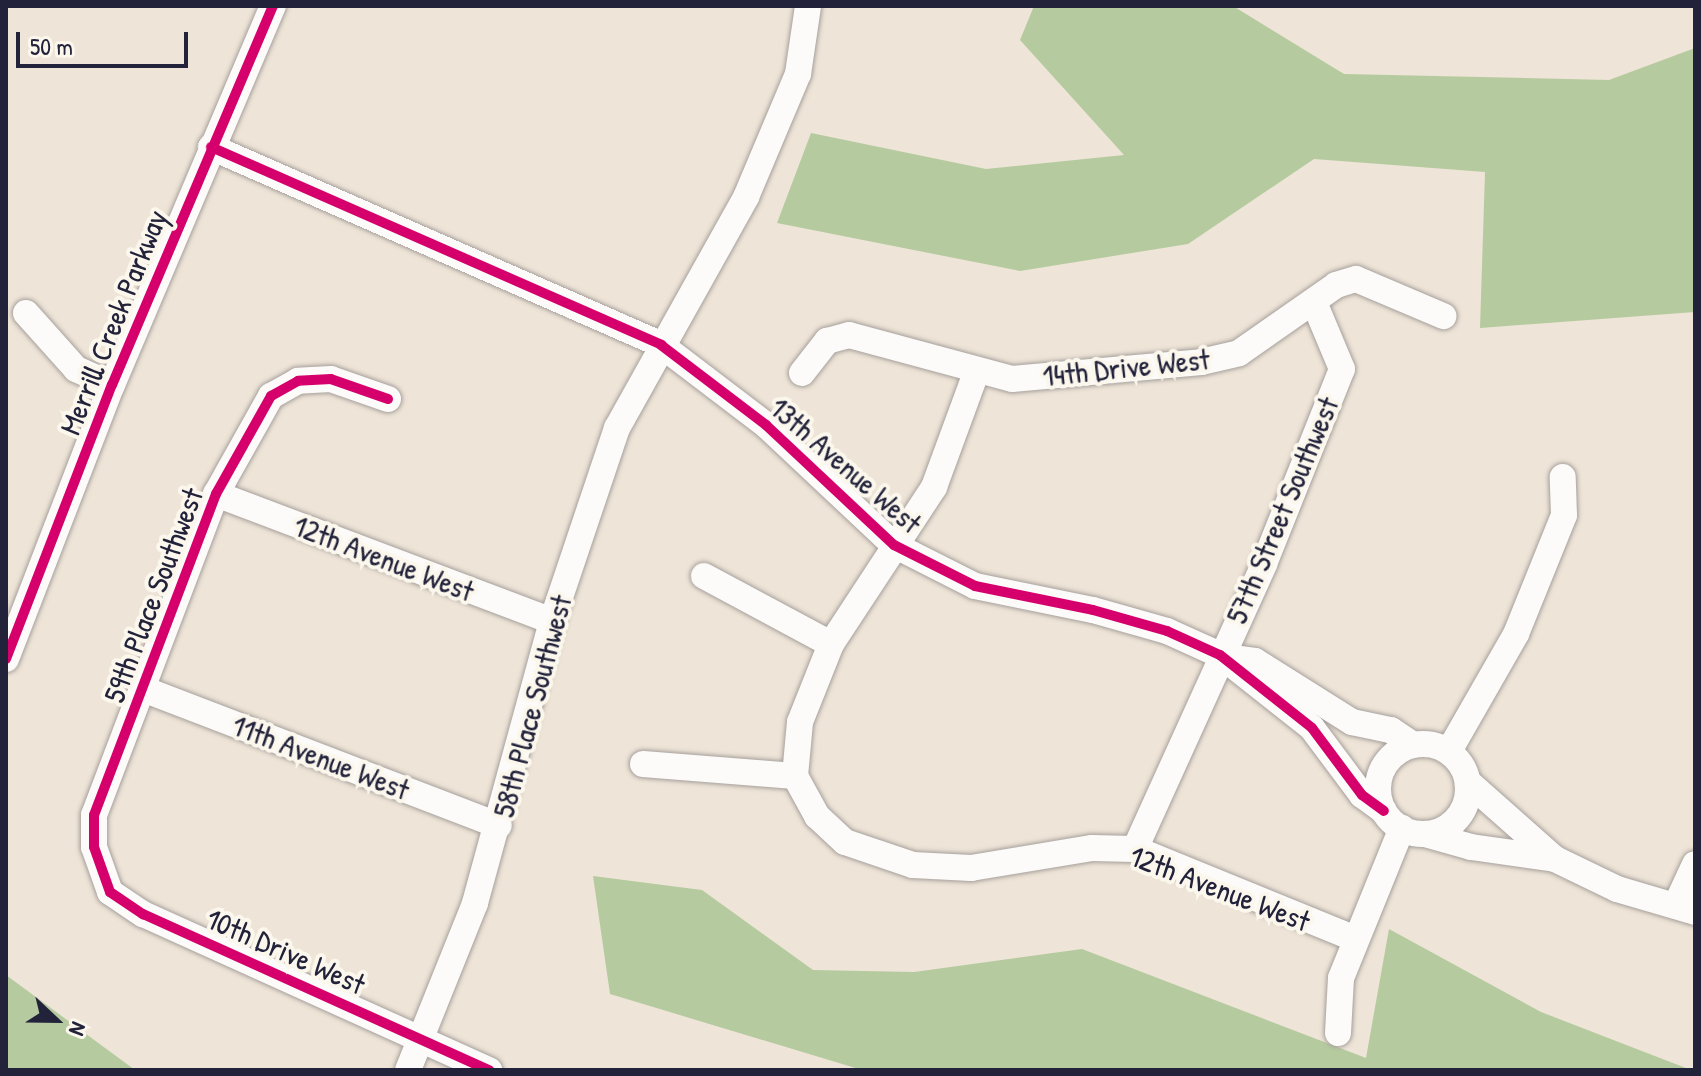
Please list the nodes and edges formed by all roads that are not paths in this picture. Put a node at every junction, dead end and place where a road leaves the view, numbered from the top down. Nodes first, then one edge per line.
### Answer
1 (273, 6) edge
2 (808, 6) edge
3 (211, 147) junction
4 (1314, 302) junction
5 (26, 313) dead end
6 (1443, 316) dead end
7 (661, 345) junction
8 (802, 373) dead end
9 (976, 373) junction
10 (112, 385) junction
11 (388, 399) dead end
12 (1563, 477) dead end
13 (216, 494) junction
14 (894, 545) junction
15 (704, 576) dead end
16 (552, 621) junction
17 (831, 644) junction
18 (1220, 655) junction
19 (6, 659) edge
20 (143, 689) junction
21 (1413, 745) junction
22 (1449, 751) junction
23 (643, 764) dead end
24 (795, 776) junction
25 (1468, 782) junction
26 (1404, 824) junction
27 (499, 826) junction
28 (94, 847) joint
29 (1135, 849) junction
30 (1555, 859) junction
31 (1695, 864) edge
32 (1686, 908) edge
33 (1355, 939) junction
34 (1338, 1033) dead end
35 (424, 1041) junction
36 (408, 1070) edge
37 (489, 1070) edge

1 - 3 street, Merrill Creek Parkway
2 - 7 street, 58th Place Southwest
3 - 7 street, 13th Avenue West
3 - 10 street, Merrill Creek Parkway
4 - 6 street, 14th Drive West
4 - 9 street, 14th Drive West
4 - 18 street, 57th Street Southwest
5 - 10 street
7 - 14 street, 13th Avenue West
7 - 16 street, 58th Place Southwest
8 - 9 street, 14th Drive West
9 - 14 street
10 - 19 street, Merrill Creek Parkway
11 - 13 street, 59th Place Southwest
12 - 22 street
13 - 16 street, 12th Avenue West
13 - 20 street, 59th Place Southwest
14 - 17 street
14 - 18 street, 13th Avenue West
15 - 17 street
16 - 27 street, 58th Place Southwest
17 - 24 street
18 - 21 street, 13th Avenue West
18 - 26 street, 13th Avenue West
18 - 29 street, 57th Street Southwest
20 - 27 street, 11th Avenue West
20 - 28 street, 59th Place Southwest
21 - 22 street
21 - 26 street
22 - 25 street
23 - 24 street
24 - 29 street, 12th Avenue West
25 - 26 street
25 - 30 street, 13th Avenue West
26 - 30 street, 13th Avenue West
26 - 33 street
27 - 35 street, 58th Place Southwest
28 - 35 street, 10th Drive West
29 - 33 street, 12th Avenue West
30 - 32 street, 13th Avenue West
31 - 32 street
33 - 34 street
35 - 36 street, 58th Place Southwest
35 - 37 street, 10th Drive West

